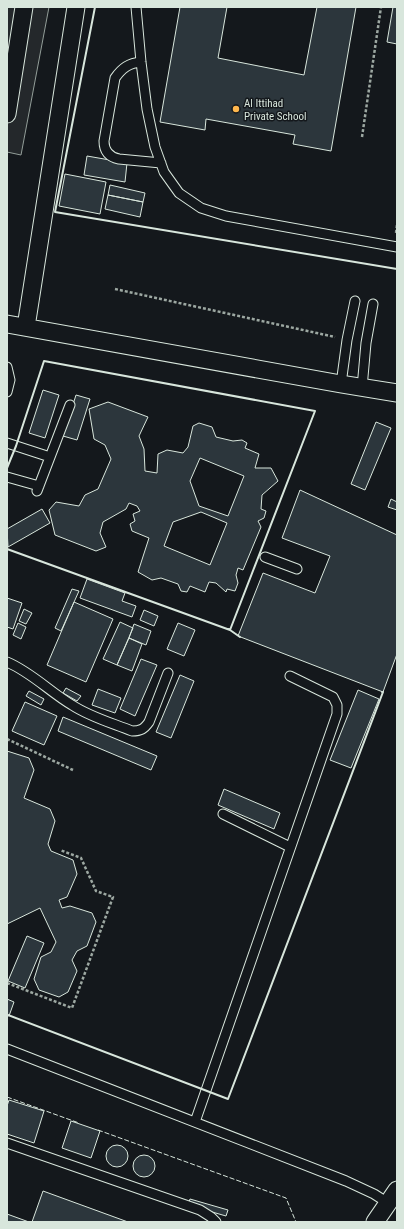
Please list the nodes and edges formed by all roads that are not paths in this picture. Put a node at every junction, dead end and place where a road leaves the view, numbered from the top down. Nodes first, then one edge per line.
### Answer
1 (24, 7) edge
2 (76, 7) edge
3 (136, 7) edge
4 (141, 62) junction
5 (7, 114) edge
6 (160, 163) junction
7 (397, 247) edge
8 (355, 301) dead end
9 (373, 304) dead end
10 (7, 324) edge
11 (26, 327) junction
12 (7, 367) edge
13 (341, 384) junction
14 (362, 388) junction
15 (7, 392) edge
16 (397, 394) edge
17 (70, 405) dead end
18 (7, 443) edge
19 (50, 457) junction
20 (7, 477) edge
21 (264, 557) dead end
22 (297, 569) dead end
23 (7, 662) edge
24 (168, 673) dead end
25 (290, 676) dead end
26 (223, 814) dead end
27 (290, 847) junction
28 (7, 1049) edge
29 (195, 1122) junction
30 (7, 1143) edge
31 (392, 1196) edge
32 (216, 1222) edge
33 (374, 1222) edge

1 - 5 street
2 - 11 street
3 - 4 lane
4 - 6 lane
4 - 6 lane
6 - 7 lane
8 - 13 lane
9 - 14 lane
10 - 11 street
11 - 13 street
12 - 15 lane
13 - 14 street
14 - 16 street
17 - 19 lane
18 - 19 lane
19 - 20 lane
21 - 22 lane
23 - 24 lane
25 - 27 lane
26 - 27 lane
27 - 29 lane
28 - 29 lane
29 - 31 lane
30 - 32 lane
31 - 33 street

